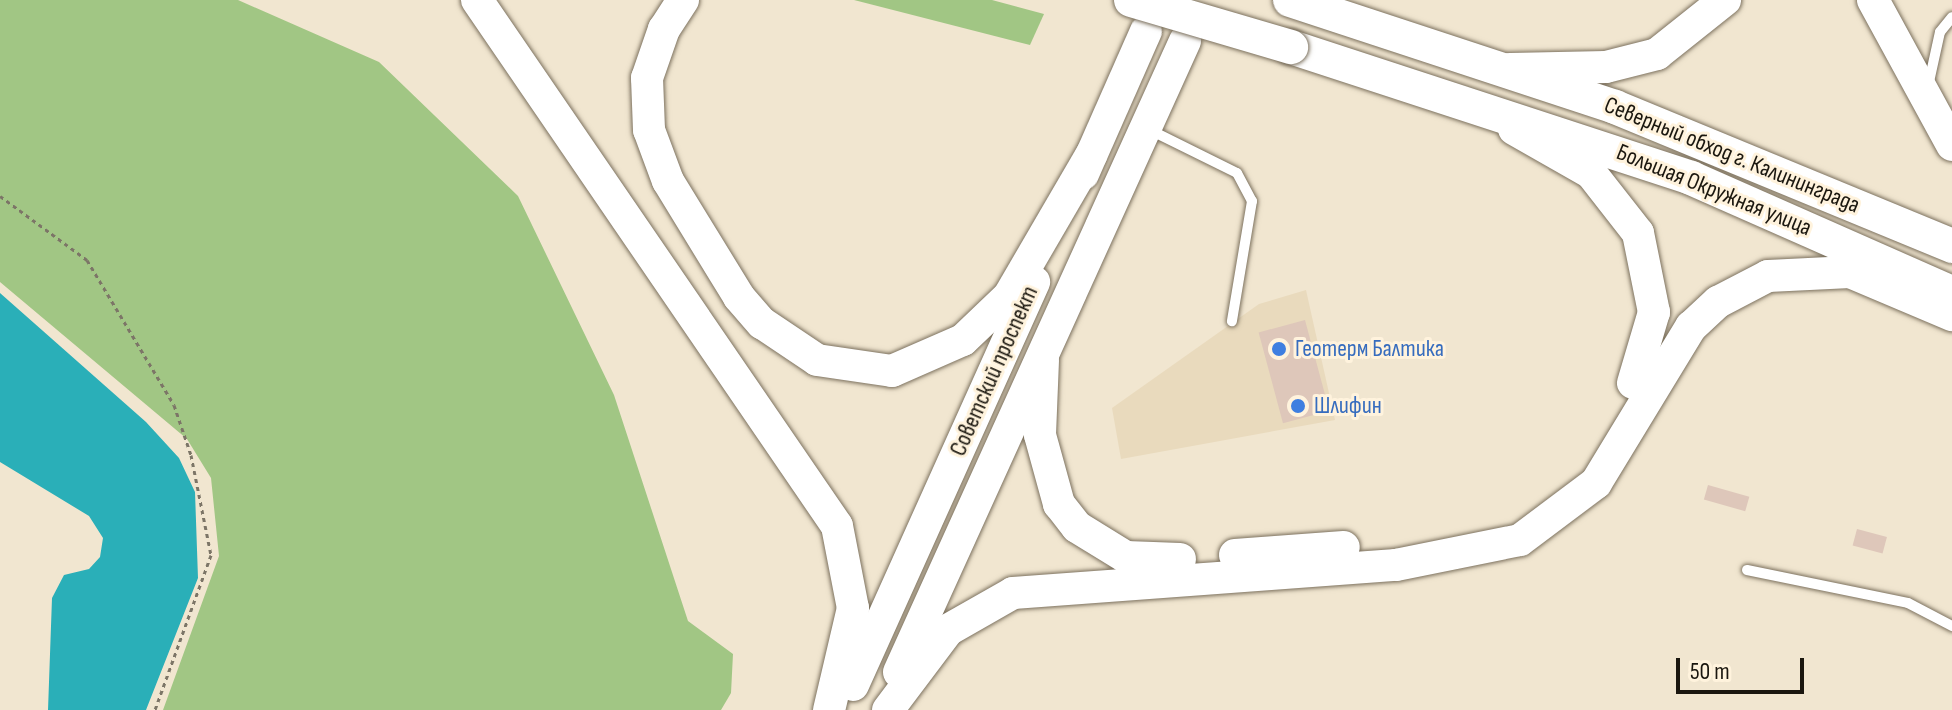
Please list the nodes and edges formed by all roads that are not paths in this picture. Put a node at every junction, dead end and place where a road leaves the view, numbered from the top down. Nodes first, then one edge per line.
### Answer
1 (477, 0) edge
2 (683, 0) edge
3 (1131, 0) edge
4 (1725, 0) edge
5 (1873, 0) edge
6 (1300, 3) edge
7 (1952, 17) edge
8 (1146, 31) dead end
9 (1185, 41) dead end
10 (1510, 69) junction
11 (1469, 103) junction
12 (1928, 108) junction
13 (1147, 128) junction
14 (1952, 145) edge
15 (1091, 155) junction
16 (1952, 246) edge
17 (1952, 293) edge
18 (1952, 315) edge
19 (1232, 321) dead end
20 (1043, 360) junction
21 (1747, 570) dead end
22 (1952, 626) edge
23 (829, 710) edge
24 (842, 710) edge
25 (885, 710) edge

1 - 23 main road
2 - 15 main road
3 - 11 highway, Большая Окружная улица, bridge
4 - 10 main road
5 - 12 main road
6 - 10 highway, Северный обход г. Калининграда
7 - 12 lane
8 - 15 main road, Советский проспект
9 - 13 main road, Советский проспект
10 - 16 highway, Северный обход г. Калининграда
11 - 17 highway, Большая Окружная улица
11 - 20 main road
12 - 14 main road
13 - 19 lane
13 - 20 main road, Советский проспект
15 - 24 main road, Советский проспект
18 - 25 main road
20 - 25 main road, Советский проспект
21 - 22 lane

